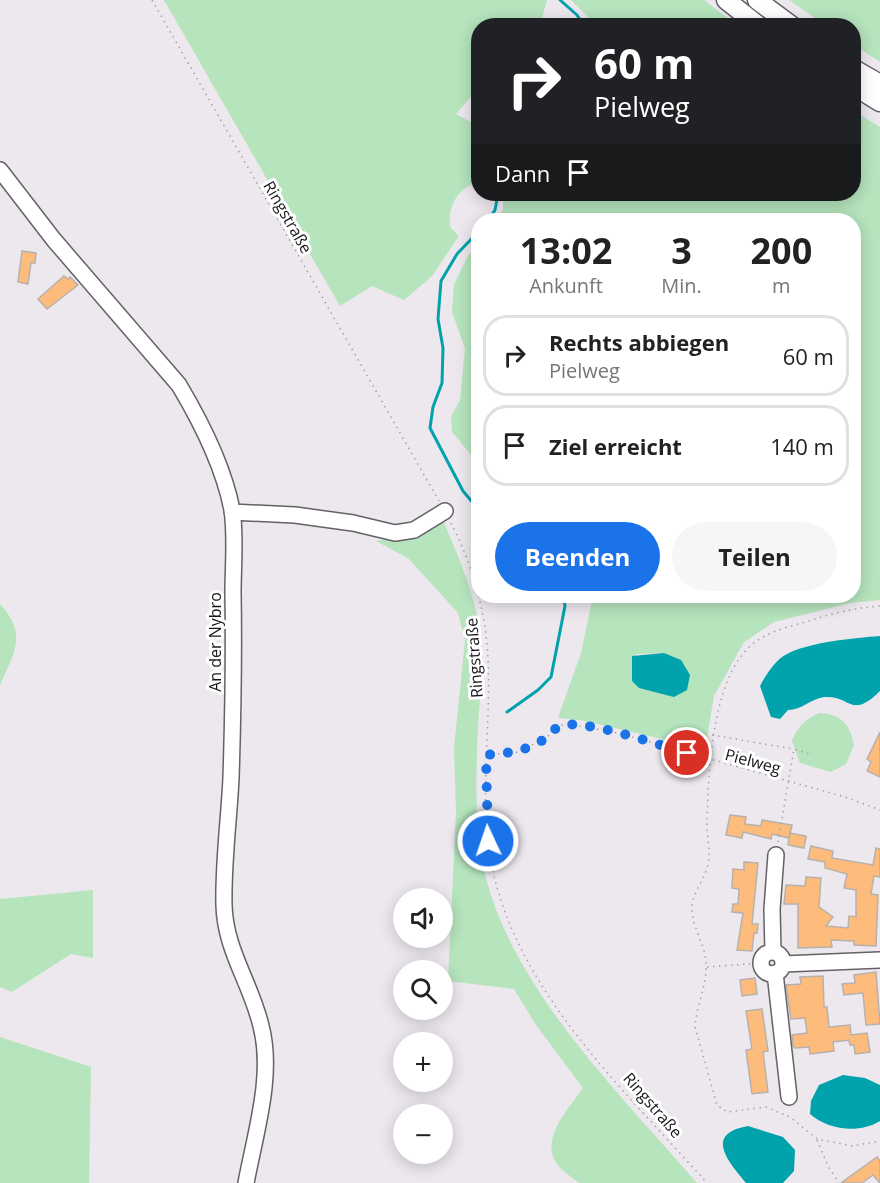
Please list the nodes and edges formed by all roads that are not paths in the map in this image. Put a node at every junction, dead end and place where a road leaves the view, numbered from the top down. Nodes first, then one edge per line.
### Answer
1 (726, 0) edge
2 (758, 0) edge
3 (749, 18) edge
4 (782, 18) edge
5 (861, 73) edge
6 (880, 84) edge
7 (861, 90) edge
8 (880, 102) edge
9 (0, 170) edge
10 (445, 511) road end
11 (232, 512) junction
12 (776, 855) road end
13 (880, 960) edge
14 (761, 963) road end
15 (777, 963) junction
16 (789, 1097) dead end
17 (246, 1183) edge

1 - 3 main road
2 - 4 main road
5 - 6 main road
7 - 8 main road
9 - 11 street, An der Nybro
10 - 11 street
11 - 17 street, An der Nybro
12 - 15 street
13 - 15 street
14 - 15 street
15 - 16 street

